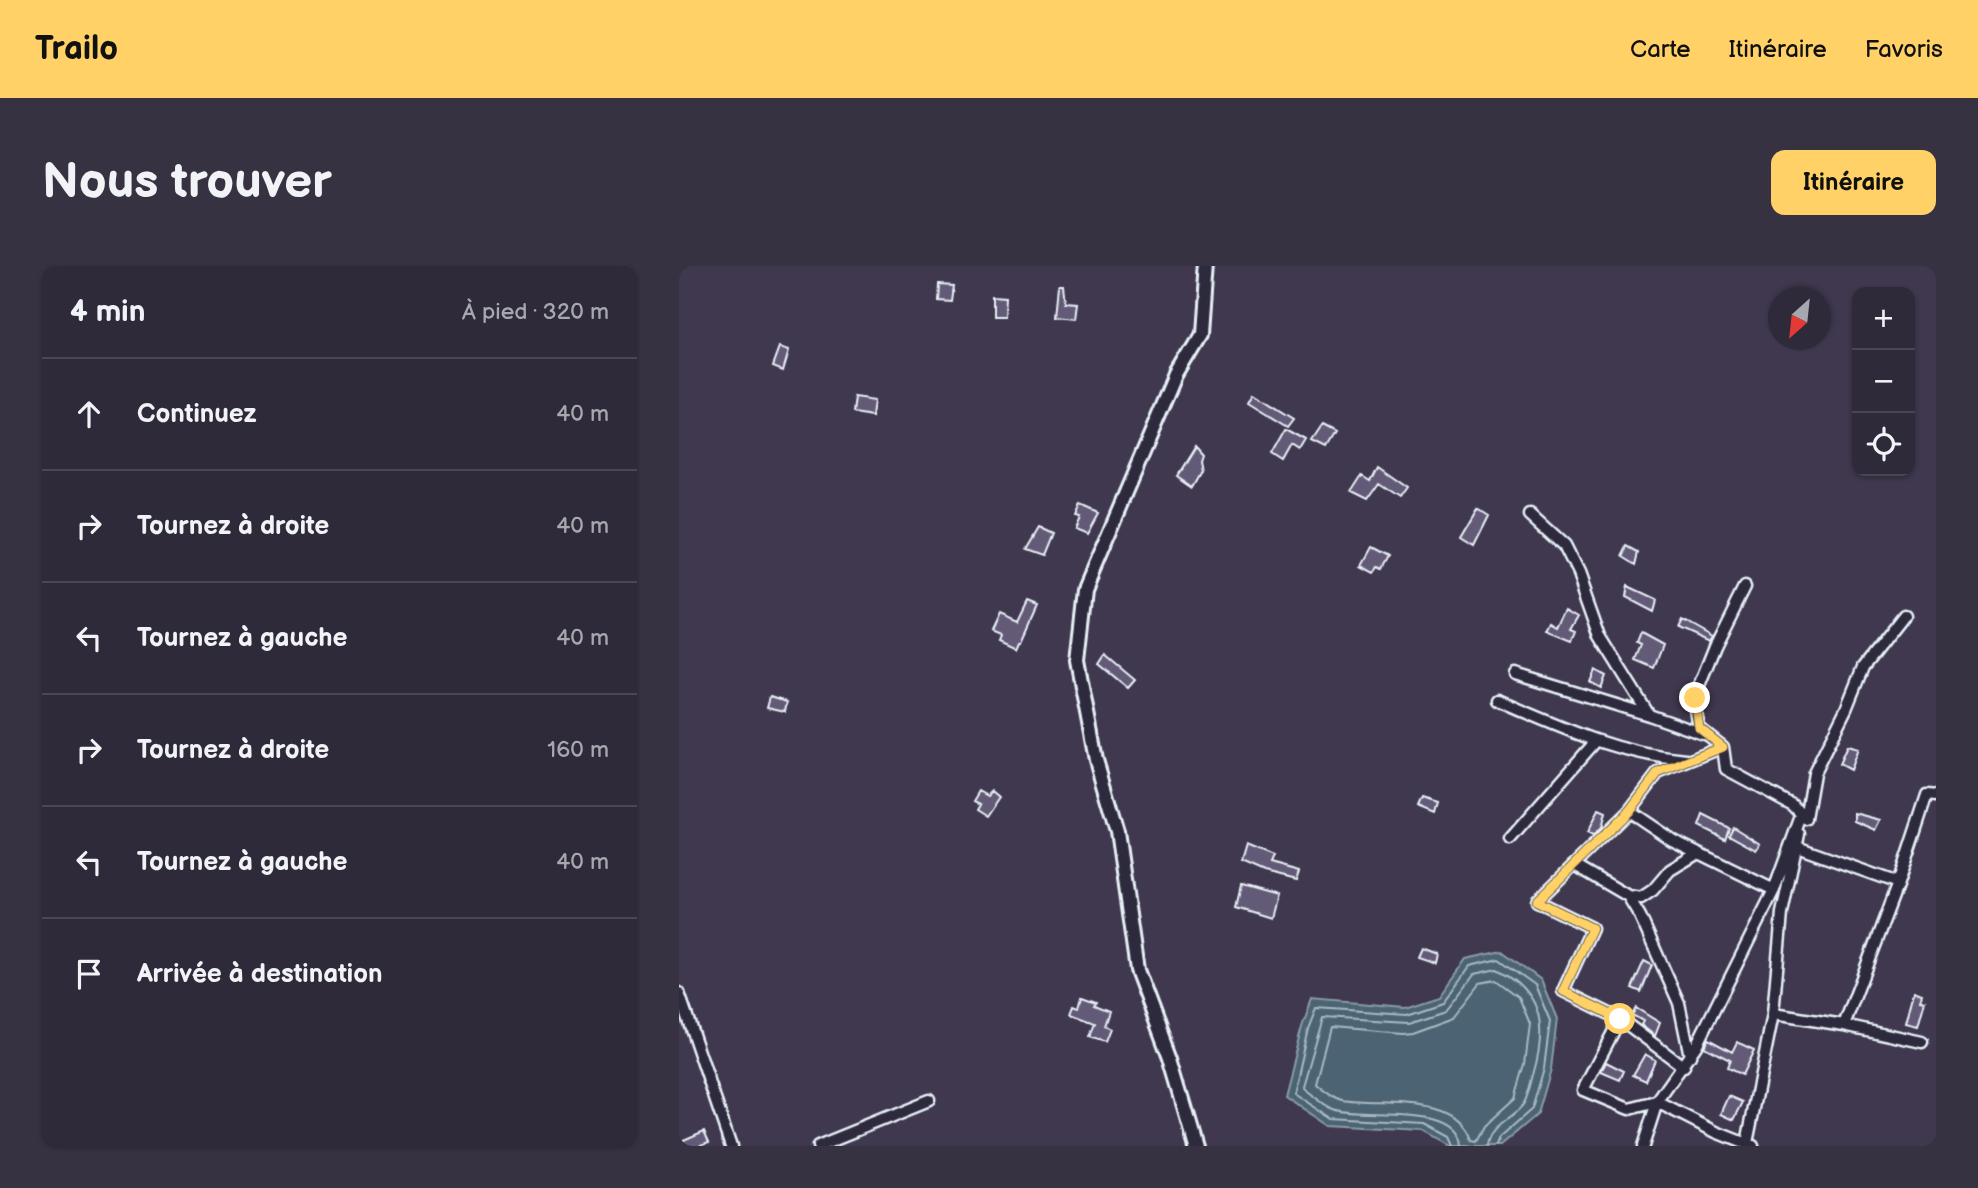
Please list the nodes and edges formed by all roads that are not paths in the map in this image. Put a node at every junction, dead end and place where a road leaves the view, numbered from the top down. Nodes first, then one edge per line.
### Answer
1 (1205, 266) edge
2 (1530, 514) dead end
3 (1745, 586) dead end
4 (1903, 616) dead end
5 (1515, 674) dead end
6 (1497, 700) dead end
7 (1649, 715) junction
8 (1706, 735) junction
9 (1596, 741) junction
10 (1723, 747) junction
11 (1689, 761) junction
12 (1936, 796) edge
13 (1629, 811) junction
14 (1804, 817) junction
15 (1510, 839) dead end
16 (1797, 847) junction
17 (1698, 853) junction
18 (1575, 865) junction
19 (1898, 883) junction
20 (1774, 890) junction
21 (1628, 896) junction
22 (679, 993) edge
23 (1773, 1014) junction
24 (1620, 1019) junction
25 (1844, 1025) junction
26 (1922, 1042) dead end
27 (1690, 1056) junction
28 (1684, 1067) junction
29 (929, 1101) dead end
30 (1657, 1102) junction
31 (731, 1146) edge
32 (818, 1146) edge
33 (1196, 1146) edge
34 (1643, 1146) edge
35 (1752, 1146) edge

1 - 33 street
2 - 7 street
3 - 8 street
4 - 14 street
5 - 7 street
6 - 9 street
7 - 8 street
8 - 10 street
9 - 11 street
9 - 15 street
10 - 11 street
10 - 14 street
11 - 13 street
12 - 19 street
13 - 17 street
13 - 18 street
14 - 16 street
14 - 20 street
16 - 19 street
16 - 23 street
17 - 20 street
17 - 21 street
18 - 21 street
18 - 24 street
19 - 25 street
20 - 27 street
21 - 27 street
22 - 31 street
23 - 25 street
23 - 35 street
24 - 28 street
24 - 30 street
25 - 26 street
27 - 28 street
28 - 30 street
29 - 32 street
30 - 34 street
30 - 35 street

